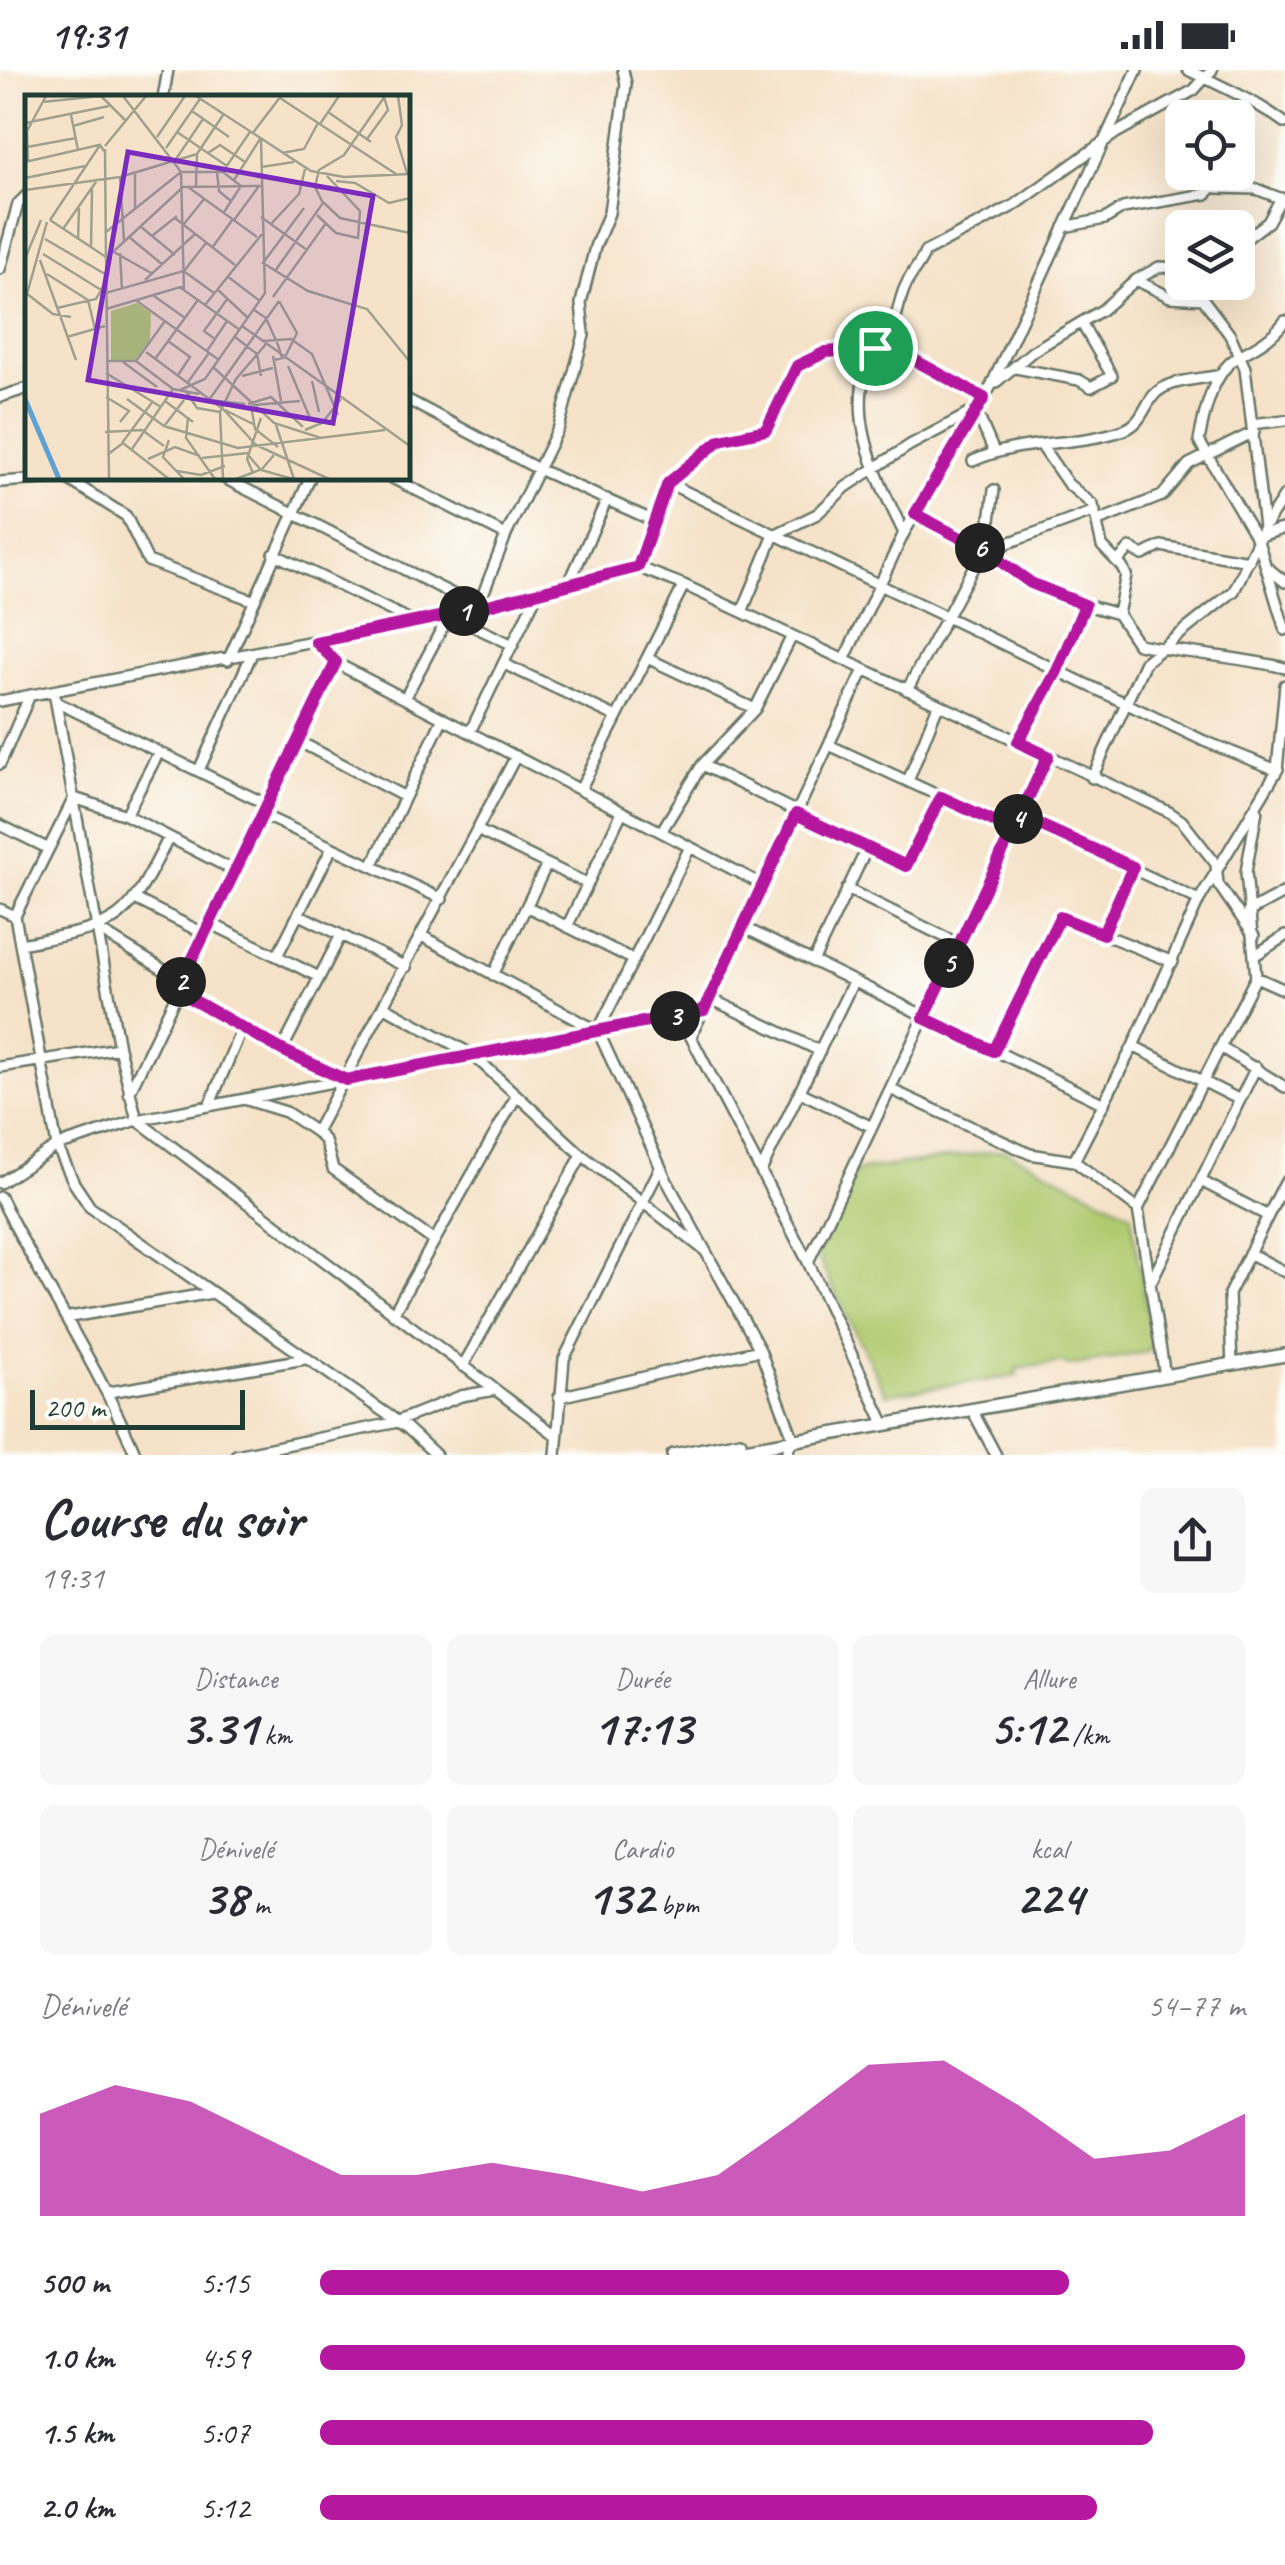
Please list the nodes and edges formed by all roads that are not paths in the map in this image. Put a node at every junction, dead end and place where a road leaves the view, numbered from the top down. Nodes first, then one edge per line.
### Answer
1 (168, 70) edge
2 (623, 70) edge
3 (1137, 70) edge
4 (1188, 70) edge
5 (1212, 70) edge
6 (1204, 79) junction
7 (164, 95) edge
8 (1285, 123) edge
9 (1102, 143) junction
10 (1211, 190) edge
11 (1255, 190) edge
12 (25, 197) edge
13 (1283, 199) edge
14 (1064, 227) junction
15 (1255, 232) edge
16 (1165, 267) edge
17 (0, 269) edge
18 (1136, 280) junction
19 (1165, 295) edge
20 (1204, 300) edge
21 (1285, 322) edge
22 (1082, 324) junction
23 (875, 348) junction
24 (1240, 355) junction
25 (1016, 368) junction
26 (1220, 376) junction
27 (990, 386) junction
28 (25, 389) edge
29 (0, 397) edge
30 (984, 398) junction
31 (410, 401) edge
32 (976, 410) junction
33 (1285, 420) edge
34 (1253, 428) junction
35 (1043, 448) junction
36 (994, 452) junction
37 (1205, 454) junction
38 (973, 461) dead end
39 (538, 468) junction
40 (874, 473) junction
41 (32, 480) edge
42 (66, 480) edge
43 (228, 480) edge
44 (309, 480) edge
45 (396, 480) edge
46 (0, 482) edge
47 (668, 483) junction
48 (994, 490) dead end
49 (1285, 495) edge
50 (607, 500) junction
51 (294, 512) junction
52 (915, 514) junction
53 (1096, 516) junction
54 (654, 521) junction
55 (1285, 528) edge
56 (904, 533) junction
57 (506, 535) junction
58 (774, 535) junction
59 (1261, 535) junction
60 (986, 551) junction
61 (274, 554) junction
62 (1119, 560) junction
63 (1249, 561) junction
64 (638, 567) junction
65 (1279, 574) edge
66 (569, 584) junction
67 (878, 584) junction
68 (684, 585) junction
69 (538, 592) junction
70 (252, 600) junction
71 (1085, 605) junction
72 (478, 607) junction
73 (742, 612) junction
74 (1118, 614) junction
75 (449, 615) junction
76 (946, 617) junction
77 (415, 622) junction
78 (1285, 630) edge
79 (792, 636) junction
80 (316, 642) junction
81 (513, 645) junction
82 (1161, 649) junction
83 (251, 656) junction
84 (647, 658) junction
85 (228, 660) junction
86 (844, 660) junction
87 (336, 662) junction
88 (504, 664) junction
89 (1285, 668) edge
90 (864, 670) junction
91 (1057, 671) junction
92 (1285, 685) edge
93 (907, 690) junction
94 (30, 696) junction
95 (55, 697) junction
96 (405, 698) junction
97 (0, 701) edge
98 (1127, 704) junction
99 (938, 705) junction
100 (755, 708) junction
101 (617, 717) junction
102 (443, 718) junction
103 (470, 732) junction
104 (298, 741) junction
105 (1018, 742) junction
106 (829, 745) junction
107 (159, 752) junction
108 (1285, 752) edge
109 (516, 756) junction
110 (1048, 756) junction
111 (0, 764) edge
112 (702, 766) junction
113 (199, 770) junction
114 (1277, 770) junction
115 (1092, 778) junction
116 (908, 782) junction
117 (580, 790) junction
118 (405, 797) junction
119 (941, 797) junction
120 (74, 798) junction
121 (268, 804) junction
122 (1257, 810) junction
123 (622, 812) junction
124 (796, 814) junction
125 (126, 815) junction
126 (263, 815) junction
127 (1020, 816) junction
128 (0, 825) edge
129 (477, 830) junction
130 (1013, 830) junction
131 (661, 832) junction
132 (169, 837) junction
133 (690, 847) junction
134 (47, 848) junction
135 (332, 848) junction
136 (866, 848) junction
137 (547, 864) junction
138 (372, 866) junction
139 (1133, 867) junction
140 (236, 871) junction
141 (1218, 876) junction
142 (588, 884) junction
143 (763, 885) junction
144 (848, 889) junction
145 (1285, 892) edge
146 (442, 899) junction
147 (137, 900) junction
148 (1199, 900) junction
149 (528, 907) junction
150 (0, 909) edge
151 (1248, 912) junction
152 (298, 914) junction
153 (16, 916) junction
154 (210, 922) junction
155 (567, 927) junction
156 (743, 927) junction
157 (97, 929) junction
158 (205, 934) junction
159 (1103, 934) junction
160 (341, 936) junction
161 (422, 936) junction
162 (1254, 936) junction
163 (1285, 936) edge
164 (20, 944) junction
165 (958, 944) junction
166 (278, 954) junction
167 (1257, 954) junction
168 (634, 960) junction
169 (813, 962) junction
170 (1173, 962) junction
171 (406, 967) junction
172 (493, 975) junction
173 (320, 976) junction
174 (1256, 977) junction
175 (853, 982) junction
176 (180, 986) junction
177 (1285, 990) edge
178 (709, 998) junction
179 (385, 1007) junction
180 (704, 1010) junction
181 (680, 1016) junction
182 (924, 1018) junction
183 (242, 1028) junction
184 (598, 1031) junction
185 (691, 1036) junction
186 (1133, 1046) junction
187 (1220, 1047) junction
188 (118, 1048) junction
189 (282, 1050) junction
190 (820, 1051) junction
191 (994, 1051) junction
192 (473, 1056) junction
193 (41, 1061) junction
194 (0, 1067) edge
195 (1256, 1067) junction
196 (346, 1080) junction
197 (1202, 1082) junction
198 (1285, 1087) edge
199 (890, 1090) junction
200 (800, 1092) junction
201 (128, 1096) junction
202 (518, 1096) junction
203 (244, 1100) junction
204 (1240, 1100) junction
205 (1104, 1104) junction
206 (209, 1106) junction
207 (136, 1120) junction
208 (872, 1127) junction
209 (316, 1132) junction
210 (57, 1146) junction
211 (582, 1154) junction
212 (1074, 1161) junction
213 (660, 1168) junction
214 (762, 1171) junction
215 (1201, 1181) junction
216 (0, 1183) edge
217 (1285, 1184) edge
218 (0, 1197) edge
219 (641, 1203) junction
220 (1138, 1209) junction
221 (1268, 1216) junction
222 (434, 1241) junction
223 (1250, 1253) junction
224 (710, 1255) junction
225 (808, 1262) junction
226 (1285, 1272) edge
227 (1151, 1282) junction
228 (212, 1293) junction
229 (393, 1314) junction
230 (70, 1317) junction
231 (760, 1350) junction
232 (1285, 1355) edge
233 (305, 1359) junction
234 (1232, 1365) junction
235 (463, 1366) junction
236 (1165, 1376) junction
237 (496, 1390) junction
238 (109, 1392) junction
239 (559, 1397) junction
240 (972, 1410) junction
241 (393, 1423) junction
242 (885, 1425) junction
243 (557, 1436) junction
244 (791, 1439) junction
245 (690, 1453) edge
246 (136, 1455) edge
247 (236, 1455) edge
248 (436, 1455) edge
249 (556, 1455) edge
250 (672, 1455) edge
251 (710, 1455) edge
252 (786, 1455) edge
253 (996, 1455) edge

1 - 7 street
2 - 39 street
3 - 9 street
4 - 6 street
5 - 6 street
6 - 8 street
6 - 9 street
9 - 14 street
9 - 23 street
10 - 14 street
11 - 13 street
12 - 17 street
13 - 15 street
14 - 27 street
16 - 18 street
18 - 19 street
18 - 22 street
20 - 24 street
21 - 24 street
22 - 25 street
22 - 25 street
23 - 30 street
23 - 40 street
23 - 47 street
24 - 26 street
24 - 34 street
25 - 27 street
26 - 35 street
26 - 37 street
27 - 30 street
28 - 29 street
30 - 32 street
31 - 39 street
32 - 36 street
32 - 40 street
32 - 52 street
33 - 34 street
34 - 37 street
34 - 59 street
35 - 36 street
35 - 53 street
36 - 38 street
37 - 53 street
37 - 59 street
39 - 50 street
39 - 57 street
40 - 56 street
40 - 58 street
41 - 46 street
42 - 70 street
43 - 51 street
44 - 51 street
45 - 57 street
47 - 54 street
47 - 58 street
48 - 60 street
49 - 59 street
50 - 54 street
50 - 66 street
51 - 61 street
51 - 72 street
52 - 56 street
52 - 60 street
53 - 60 street
53 - 62 street
54 - 64 street
55 - 59 street
56 - 67 street
57 - 72 street
58 - 67 street
58 - 73 street
59 - 63 street
59 - 65 street
60 - 71 street
60 - 76 street
61 - 70 street
61 - 77 street
62 - 63 street
62 - 74 street
63 - 82 street
64 - 66 street
64 - 68 street
65 - 78 street
66 - 69 street
67 - 76 street
67 - 86 street
68 - 73 street
68 - 84 street
69 - 72 street
69 - 81 street
70 - 85 street
71 - 74 street
71 - 91 street
72 - 75 street
73 - 79 street
74 - 82 street
75 - 77 street
75 - 81 street
75 - 96 street
76 - 91 street
76 - 93 street
77 - 80 street
79 - 86 street
79 - 100 street
80 - 83 street
80 - 87 street
81 - 88 street
82 - 89 street
82 - 98 street
83 - 85 street
83 - 113 street
84 - 100 street
84 - 101 street
85 - 95 street
86 - 90 street
87 - 96 street
87 - 104 street
88 - 101 street
88 - 103 street
90 - 93 street
90 - 106 street
91 - 98 street
91 - 105 street
92 - 114 street
93 - 99 street
94 - 95 street
94 - 97 street
94 - 111 street
95 - 107 street
95 - 120 street
96 - 102 street
98 - 114 street
98 - 115 street
99 - 105 street
99 - 116 street
100 - 112 street
101 - 117 street
102 - 103 street
102 - 118 street
103 - 109 street
104 - 118 street
104 - 121 street
105 - 110 street
106 - 116 street
106 - 124 street
107 - 113 street
107 - 125 street
108 - 114 street
109 - 117 street
109 - 129 street
110 - 115 street
110 - 127 street
112 - 124 street
112 - 131 street
113 - 121 street
114 - 122 street
115 - 141 street
116 - 119 street
117 - 123 street
118 - 138 street
119 - 130 street
119 - 136 street
120 - 125 street
120 - 134 street
120 - 157 street
121 - 126 street
122 - 141 street
122 - 151 street
123 - 131 street
123 - 142 street
124 - 136 street
124 - 143 street
125 - 132 street
126 - 135 street
126 - 140 street
127 - 130 street
127 - 139 street
128 - 134 street
129 - 137 street
129 - 146 street
130 - 165 street
131 - 133 street
132 - 140 street
132 - 147 street
133 - 143 street
133 - 168 street
134 - 153 street
135 - 138 street
135 - 152 street
136 - 144 street
137 - 142 street
137 - 149 street
138 - 146 street
139 - 148 street
139 - 159 street
140 - 154 street
141 - 148 street
141 - 162 street
142 - 155 street
143 - 156 street
144 - 165 street
144 - 169 street
145 - 151 street
146 - 161 street
147 - 157 street
147 - 158 street
148 - 170 street
149 - 155 street
149 - 172 street
150 - 153 street
151 - 162 street
152 - 160 street
152 - 166 street
153 - 164 street
154 - 158 street
154 - 166 street
155 - 168 street
156 - 169 street
156 - 178 street
157 - 164 street
157 - 176 street
157 - 188 street
158 - 176 street
159 - 170 street
159 - 191 street
160 - 171 street
160 - 173 street
161 - 171 street
161 - 172 street
162 - 167 street
163 - 167 street
164 - 193 street
165 - 182 street
166 - 173 street
167 - 174 street
168 - 184 street
169 - 175 street
170 - 186 street
171 - 179 street
172 - 184 street
173 - 189 street
174 - 177 street
174 - 187 street
175 - 182 street
175 - 190 street
176 - 183 street
176 - 201 street
178 - 180 street
178 - 190 street
179 - 192 street
179 - 196 street
180 - 181 street
180 - 185 street
181 - 184 street
181 - 185 street
182 - 191 street
182 - 199 street
183 - 189 street
183 - 206 street
184 - 192 street
184 - 213 street
185 - 214 street
186 - 197 street
186 - 205 street
187 - 195 street
187 - 197 street
188 - 193 street
188 - 201 street
189 - 196 street
190 - 200 street
191 - 205 street
192 - 196 street
192 - 202 street
193 - 194 street
193 - 210 street
195 - 198 street
195 - 204 street
196 - 203 street
196 - 209 street
197 - 204 street
197 - 220 street
199 - 208 street
199 - 212 street
200 - 208 street
200 - 214 street
201 - 207 street
202 - 211 street
202 - 222 street
203 - 206 street
203 - 209 street
204 - 215 street
205 - 212 street
206 - 207 street
207 - 210 street
207 - 229 street
208 - 225 street
209 - 222 street
210 - 216 street
210 - 228 street
211 - 219 street
211 - 235 street
212 - 220 street
213 - 219 street
213 - 224 street
214 - 225 street
215 - 221 street
215 - 227 street
217 - 221 street
218 - 230 street
219 - 224 street
219 - 239 street
220 - 227 street
221 - 223 street
222 - 229 street
223 - 226 street
223 - 234 street
224 - 231 street
225 - 242 street
227 - 236 street
228 - 230 street
228 - 233 street
229 - 235 street
230 - 238 street
231 - 239 street
231 - 244 street
232 - 234 main road
233 - 238 street
233 - 241 street
234 - 236 main road
235 - 237 street
236 - 240 main road
237 - 241 street
237 - 243 street
238 - 246 street
239 - 243 street
240 - 242 main road
240 - 253 street
241 - 247 street
241 - 248 street
242 - 244 main road
243 - 249 street
244 - 245 main road
244 - 251 main road
244 - 252 street
245 - 250 main road

